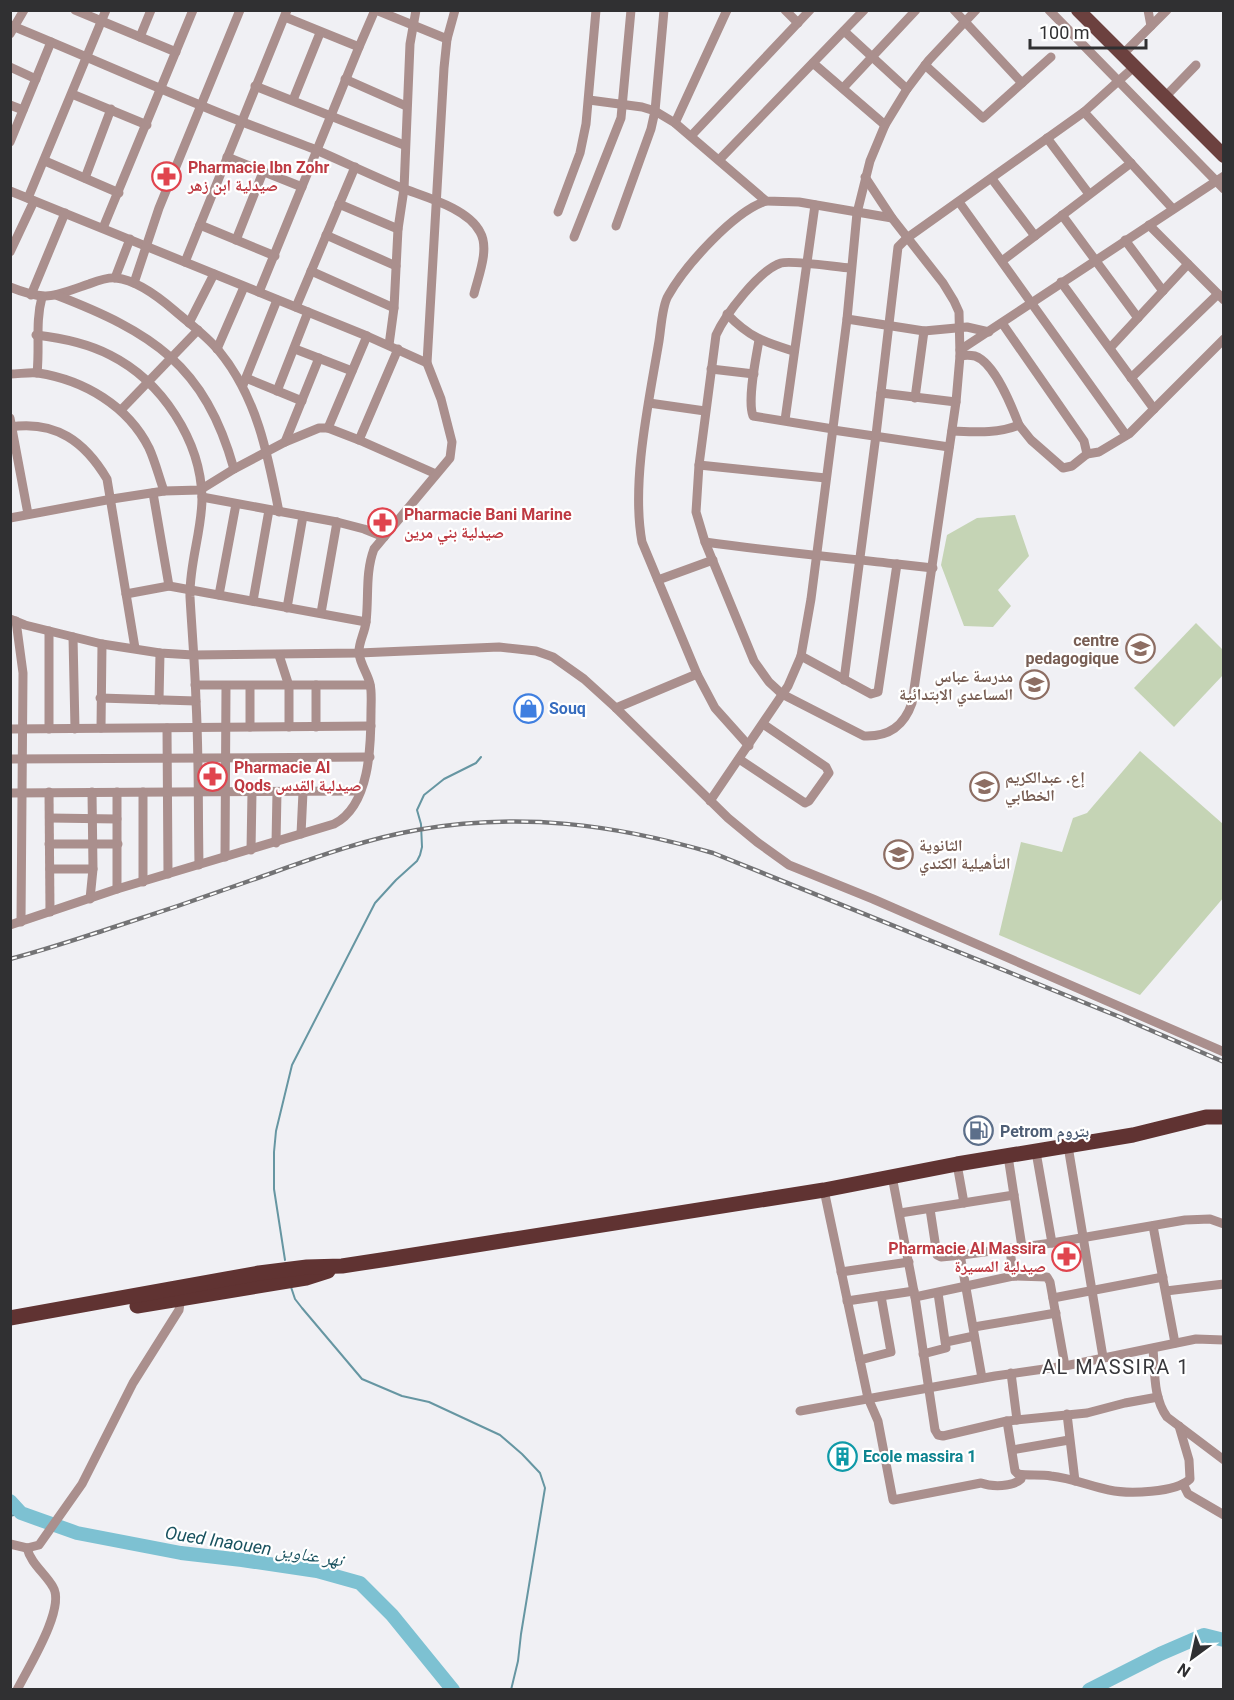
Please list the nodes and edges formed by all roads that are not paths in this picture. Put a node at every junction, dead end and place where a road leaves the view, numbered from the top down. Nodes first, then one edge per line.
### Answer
1 (24, 10) edge
2 (75, 10) edge
3 (106, 10) edge
4 (151, 10) edge
5 (193, 10) edge
6 (240, 10) edge
7 (376, 10) edge
8 (416, 10) edge
9 (455, 10) edge
10 (596, 10) edge
11 (631, 10) edge
12 (664, 10) edge
13 (727, 10) edge
14 (785, 10) edge
15 (810, 10) edge
16 (864, 10) edge
17 (915, 10) edge
18 (954, 10) edge
19 (976, 10) edge
20 (1049, 10) edge
21 (1078, 10) edge
22 (1148, 10) edge
23 (1167, 10) edge
24 (286, 14) edge
25 (102, 21) junction
26 (965, 22) junction
27 (798, 23) junction
28 (412, 25) junction
29 (1151, 26) junction
30 (12, 29) edge
31 (844, 32) junction
32 (321, 33) junction
33 (140, 37) junction
34 (447, 39) junction
35 (51, 42) junction
36 (359, 47) junction
37 (176, 52) junction
38 (1122, 55) junction
39 (1051, 57) dead end
40 (87, 58) junction
41 (872, 58) junction
42 (813, 63) junction
43 (925, 65) junction
44 (1196, 65) dead end
45 (10, 67) edge
46 (1134, 67) junction
47 (36, 79) junction
48 (345, 80) junction
49 (1119, 81) junction
50 (1022, 83) junction
51 (255, 86) junction
52 (161, 88) junction
53 (843, 88) junction
54 (907, 89) junction
55 (72, 94) junction
56 (1164, 98) junction
57 (293, 100) junction
58 (589, 100) junction
59 (622, 104) junction
60 (10, 105) edge
61 (202, 106) junction
62 (406, 106) junction
63 (111, 109) junction
64 (23, 110) junction
65 (655, 111) junction
66 (1084, 112) junction
67 (331, 117) junction
68 (242, 120) junction
69 (675, 123) junction
70 (147, 125) junction
71 (885, 125) junction
72 (691, 136) junction
73 (1047, 138) junction
74 (10, 142) edge
75 (404, 145) junction
76 (316, 150) junction
77 (1224, 156) edge
78 (227, 157) junction
79 (719, 160) junction
80 (45, 161) junction
81 (1131, 163) junction
82 (355, 167) junction
83 (263, 172) junction
84 (865, 177) junction
85 (85, 178) junction
86 (1220, 178) edge
87 (992, 179) junction
88 (303, 188) junction
89 (404, 189) junction
90 (1224, 189) edge
91 (10, 191) edge
92 (119, 193) junction
93 (1089, 194) junction
94 (31, 200) junction
95 (437, 201) junction
96 (766, 201) junction
97 (959, 202) junction
98 (339, 204) junction
99 (815, 204) junction
100 (1173, 209) junction
101 (558, 212) dead end
102 (65, 213) junction
103 (857, 213) junction
104 (1062, 215) junction
105 (892, 218) junction
106 (200, 225) junction
107 (1149, 225) junction
108 (616, 226) dead end
109 (104, 228) junction
110 (398, 229) junction
111 (326, 235) junction
112 (1035, 236) junction
113 (574, 237) dead end
114 (908, 238) junction
115 (130, 239) junction
116 (236, 240) junction
117 (1125, 240) junction
118 (147, 245) junction
119 (12, 246) edge
120 (275, 256) junction
121 (1095, 260) junction
122 (1002, 261) junction
123 (185, 262) junction
124 (808, 264) junction
125 (1188, 264) junction
126 (396, 266) junction
127 (850, 268) junction
128 (311, 271) junction
129 (214, 274) junction
130 (115, 278) junction
131 (1061, 282) junction
132 (134, 283) junction
133 (244, 286) junction
134 (10, 287) edge
135 (1163, 291) junction
136 (259, 292) junction
137 (474, 294) dead end
138 (31, 295) junction
139 (56, 295) junction
140 (42, 297) junction
141 (1221, 297) edge
142 (277, 300) junction
143 (1030, 302) junction
144 (296, 307) junction
145 (394, 308) junction
146 (308, 312) junction
147 (727, 314) junction
148 (1138, 318) junction
149 (847, 320) junction
150 (189, 323) junction
151 (1002, 323) junction
152 (889, 326) junction
153 (958, 328) junction
154 (198, 330) junction
155 (924, 331) junction
156 (989, 332) junction
157 (36, 335) junction
158 (367, 336) junction
159 (1224, 339) edge
160 (759, 340) junction
161 (393, 347) junction
162 (1110, 348) junction
163 (218, 349) junction
164 (296, 349) junction
165 (793, 351) junction
166 (960, 353) junction
167 (172, 357) junction
168 (319, 358) junction
169 (427, 363) junction
170 (711, 369) junction
171 (352, 371) junction
172 (37, 373) junction
173 (10, 374) edge
174 (754, 374) junction
175 (1131, 378) junction
176 (148, 382) junction
177 (244, 382) junction
178 (277, 391) junction
179 (881, 393) junction
180 (915, 398) junction
181 (302, 401) junction
182 (956, 402) junction
183 (649, 403) junction
184 (1154, 409) junction
185 (121, 410) junction
186 (705, 411) junction
187 (784, 420) junction
188 (11, 424) edge
189 (1019, 425) junction
190 (328, 428) junction
191 (832, 429) junction
192 (952, 431) junction
193 (876, 435) junction
194 (1126, 435) junction
195 (359, 440) junction
196 (285, 442) junction
197 (949, 447) junction
198 (267, 452) junction
199 (1087, 454) junction
200 (699, 465) junction
201 (234, 469) junction
202 (436, 474) junction
203 (826, 478) junction
204 (164, 491) junction
205 (153, 493) junction
206 (201, 493) junction
207 (112, 499) junction
208 (236, 504) junction
209 (274, 511) junction
210 (28, 514) junction
211 (303, 516) junction
212 (10, 518) edge
213 (337, 522) junction
214 (384, 537) junction
215 (705, 542) junction
216 (816, 557) junction
217 (858, 559) junction
218 (713, 560) junction
219 (897, 564) junction
220 (933, 568) junction
221 (658, 580) junction
222 (169, 586) junction
223 (190, 589) junction
224 (126, 594) junction
225 (219, 595) junction
226 (253, 601) junction
227 (287, 608) junction
228 (321, 613) junction
229 (13, 620) edge
230 (366, 622) junction
231 (49, 631) junction
232 (73, 637) junction
233 (102, 644) junction
234 (135, 648) junction
235 (160, 653) junction
236 (359, 653) junction
237 (193, 655) junction
238 (279, 655) junction
239 (801, 656) junction
240 (697, 674) junction
241 (844, 680) junction
242 (195, 685) junction
243 (316, 685) junction
244 (226, 686) junction
245 (250, 686) junction
246 (289, 686) junction
247 (370, 686) junction
248 (782, 694) junction
249 (100, 698) junction
250 (159, 700) junction
251 (196, 701) junction
252 (616, 708) junction
253 (763, 724) junction
254 (371, 726) junction
255 (250, 727) junction
256 (289, 727) junction
257 (316, 727) junction
258 (101, 728) junction
259 (167, 728) junction
260 (197, 728) junction
261 (226, 728) junction
262 (10, 729) edge
263 (23, 729) junction
264 (49, 729) junction
265 (75, 729) junction
266 (749, 746) junction
267 (370, 757) junction
268 (167, 758) junction
269 (196, 758) junction
270 (226, 758) junction
271 (10, 759) edge
272 (24, 759) junction
273 (739, 759) junction
274 (360, 791) junction
275 (49, 792) junction
276 (92, 792) junction
277 (117, 792) junction
278 (143, 792) junction
279 (167, 792) junction
280 (198, 792) junction
281 (225, 792) junction
282 (252, 792) junction
283 (278, 792) junction
284 (303, 792) junction
285 (10, 793) edge
286 (23, 793) junction
287 (710, 801) junction
288 (50, 818) junction
289 (93, 818) junction
290 (117, 819) junction
291 (301, 834) junction
292 (118, 843) junction
293 (276, 843) junction
294 (49, 844) junction
295 (93, 845) junction
296 (251, 850) junction
297 (225, 857) junction
298 (199, 865) junction
299 (50, 869) junction
300 (93, 869) junction
301 (168, 874) junction
302 (143, 882) junction
303 (117, 890) junction
304 (90, 899) junction
305 (50, 912) junction
306 (21, 922) junction
307 (10, 925) edge
308 (1224, 1052) edge
309 (1224, 1109) edge
310 (1206, 1117) junction
311 (1224, 1117) edge
312 (1068, 1146) junction
313 (1036, 1152) junction
314 (1008, 1156) junction
315 (957, 1164) junction
316 (892, 1176) junction
317 (824, 1190) junction
318 (1014, 1196) junction
319 (964, 1203) junction
320 (930, 1209) junction
321 (900, 1213) junction
322 (1224, 1224) edge
323 (1153, 1226) junction
324 (1082, 1238) junction
325 (1053, 1243) junction
326 (1022, 1247) junction
327 (1010, 1248) junction
328 (962, 1255) junction
329 (909, 1262) junction
330 (841, 1272) junction
331 (1013, 1275) junction
332 (1163, 1277) junction
333 (1224, 1284) edge
334 (966, 1286) junction
335 (1091, 1291) junction
336 (1166, 1291) junction
337 (938, 1293) junction
338 (181, 1294) junction
339 (914, 1294) junction
340 (881, 1296) junction
341 (1053, 1298) junction
342 (847, 1301) junction
343 (63, 1313) junction
344 (1056, 1313) junction
345 (10, 1318) edge
346 (10, 1325) edge
347 (974, 1332) junction
348 (1224, 1340) edge
349 (946, 1342) junction
350 (1175, 1343) junction
351 (1153, 1349) junction
352 (923, 1354) junction
353 (1102, 1357) junction
354 (860, 1360) junction
355 (1065, 1366) junction
356 (1011, 1373) junction
357 (982, 1378) junction
358 (928, 1388) junction
359 (1158, 1397) junction
360 (868, 1398) junction
361 (800, 1411) dead end
362 (1067, 1414) junction
363 (1012, 1420) junction
364 (1179, 1426) junction
365 (1069, 1440) junction
366 (1012, 1450) junction
367 (1224, 1460) edge
368 (1022, 1475) junction
369 (1075, 1481) junction
370 (1183, 1484) junction
371 (1224, 1515) edge
372 (10, 1544) edge
373 (27, 1548) junction
374 (16, 1689) edge

1 - 30 street
2 - 25 street
3 - 25 street
4 - 33 street
5 - 37 street
6 - 61 street
7 - 28 street
7 - 36 street
8 - 28 street
9 - 34 street
10 - 58 street
11 - 59 street
12 - 65 street
13 - 69 street
14 - 27 street
15 - 27 street
16 - 31 street
17 - 41 street
18 - 26 street
19 - 26 street
20 - 49 street
21 - 38 main road
22 - 29 street
23 - 29 street
24 - 32 street
24 - 51 street
25 - 33 street
25 - 40 street
26 - 43 street
26 - 50 street
27 - 72 street
28 - 34 street
28 - 62 street
29 - 38 street
30 - 35 street
31 - 41 street
31 - 42 street
32 - 36 street
32 - 57 street
33 - 37 street
34 - 95 street
35 - 40 street
35 - 47 street
36 - 48 street
37 - 52 street
38 - 46 main road
39 - 50 street
40 - 52 street
40 - 55 street
41 - 53 street
41 - 54 street
42 - 53 street
42 - 79 street
43 - 50 street
43 - 54 street
44 - 56 street
45 - 47 street
46 - 49 street
46 - 56 main road
47 - 64 street
48 - 62 street
48 - 67 street
49 - 66 street
49 - 86 street
51 - 57 street
51 - 68 street
52 - 61 street
52 - 70 street
53 - 71 street
54 - 71 street
55 - 63 street
55 - 80 street
56 - 77 main road
57 - 67 street
58 - 59 street
58 - 101 street
59 - 65 street
59 - 113 street
60 - 64 street
61 - 68 street
61 - 118 street
62 - 75 street
63 - 70 street
63 - 85 street
64 - 74 street
65 - 69 street
65 - 108 street
66 - 73 street
66 - 81 street
67 - 75 street
67 - 76 street
68 - 76 street
68 - 78 street
69 - 72 street
70 - 92 street
71 - 84 street
72 - 79 street
73 - 87 street
73 - 93 street
75 - 89 street
76 - 82 street
76 - 88 street
78 - 83 street
78 - 106 street
79 - 96 street
80 - 85 street
80 - 94 street
81 - 93 street
81 - 100 street
82 - 89 street
82 - 98 street
83 - 88 street
83 - 116 street
84 - 103 street
84 - 105 street
85 - 92 street
86 - 90 street
86 - 100 street
87 - 97 street
87 - 112 street
88 - 120 street
89 - 95 street
89 - 110 street
91 - 94 street
92 - 109 street
93 - 104 street
94 - 102 street
94 - 119 street
95 - 137 street
95 - 169 street
96 - 99 street
96 - 183 street
97 - 114 street
97 - 122 street
98 - 110 street
98 - 111 street
99 - 103 street
99 - 124 street
100 - 107 street
102 - 109 street
102 - 138 street
103 - 105 street
103 - 127 street
104 - 112 street
104 - 121 street
105 - 114 street
106 - 116 street
106 - 123 street
107 - 117 street
107 - 125 street
109 - 115 street
110 - 126 street
111 - 126 street
111 - 128 street
112 - 122 street
114 - 152 street
114 - 153 street
115 - 118 street
115 - 130 street
116 - 120 street
117 - 121 street
117 - 135 street
118 - 123 street
118 - 132 street
120 - 136 street
121 - 131 street
121 - 148 street
122 - 143 street
123 - 129 street
124 - 127 street
124 - 147 street
124 - 165 street
125 - 135 street
125 - 141 street
126 - 145 street
127 - 149 street
128 - 144 street
128 - 145 street
129 - 133 street
129 - 150 street
130 - 132 street
130 - 139 street
131 - 143 street
131 - 162 street
132 - 150 street
133 - 136 street
133 - 163 street
134 - 138 street
135 - 148 street
136 - 142 street
138 - 140 street
139 - 140 street
139 - 167 street
140 - 157 street
141 - 175 street
142 - 144 street
142 - 177 street
143 - 151 street
143 - 194 street
144 - 146 street
145 - 161 street
146 - 158 street
146 - 164 street
147 - 160 street
147 - 170 street
148 - 162 street
149 - 152 street
149 - 191 street
150 - 154 street
151 - 156 street
151 - 199 street
152 - 155 street
152 - 179 street
153 - 155 street
153 - 156 street
153 - 166 street
154 - 163 street
154 - 167 street
155 - 180 street
156 - 166 street
157 - 172 street
157 - 176 street
158 - 161 street
158 - 171 street
159 - 184 street
160 - 165 street
160 - 174 street
161 - 169 street
161 - 195 street
162 - 175 street
163 - 177 street
164 - 168 street
164 - 178 street
165 - 187 street
166 - 182 street
166 - 189 street
167 - 176 street
167 - 201 street
168 - 171 street
168 - 181 street
169 - 202 street
170 - 174 street
170 - 186 street
171 - 190 street
172 - 173 street
172 - 185 street
174 - 187 street
175 - 184 street
176 - 185 street
176 - 206 street
177 - 178 street
177 - 198 street
178 - 181 street
179 - 180 street
179 - 193 street
180 - 182 street
181 - 196 street
182 - 192 street
183 - 186 street
183 - 221 street
184 - 194 street
185 - 204 street
186 - 200 street
187 - 191 street
188 - 207 street
188 - 210 street
189 - 192 street
189 - 199 street
190 - 195 street
190 - 196 street
191 - 193 street
191 - 203 street
192 - 197 street
193 - 197 street
193 - 217 street
194 - 199 street
195 - 202 street
196 - 198 street
197 - 220 street
198 - 201 street
198 - 209 street
200 - 203 street
200 - 215 street
201 - 206 street
202 - 214 street
203 - 216 street
204 - 205 street
204 - 206 street
205 - 207 street
205 - 222 street
206 - 208 street
206 - 223 street
207 - 210 street
207 - 224 street
208 - 209 street
208 - 225 street
209 - 211 street
209 - 226 street
210 - 212 street
211 - 213 street
211 - 227 street
213 - 214 street
213 - 228 street
214 - 230 street
215 - 216 street
215 - 218 street
216 - 217 street
216 - 239 street
217 - 219 street
217 - 241 street
218 - 221 street
218 - 248 street
219 - 220 street
219 - 241 street
220 - 248 street
221 - 240 street
222 - 223 street
222 - 224 street
223 - 225 street
223 - 237 street
224 - 234 street
225 - 226 street
226 - 227 street
227 - 228 street
228 - 230 street
229 - 231 street
229 - 263 street
230 - 236 street
231 - 232 street
231 - 264 street
232 - 233 street
232 - 265 street
233 - 234 street
233 - 249 street
234 - 235 street
235 - 237 street
235 - 250 street
236 - 238 street
236 - 247 street
236 - 252 street
237 - 238 street
237 - 242 street
238 - 246 street
239 - 241 street
239 - 248 street
240 - 252 street
240 - 266 street
242 - 244 street
242 - 251 street
243 - 246 street
243 - 247 street
243 - 257 street
244 - 245 street
244 - 261 street
245 - 246 street
245 - 255 street
246 - 256 street
247 - 254 street
248 - 253 street
249 - 250 street
249 - 258 street
250 - 251 street
251 - 260 street
252 - 287 street
253 - 266 street
253 - 273 street
254 - 257 street
254 - 267 street
255 - 256 street
255 - 261 street
256 - 257 street
258 - 259 street
258 - 265 street
259 - 260 street
259 - 268 street
260 - 261 street
260 - 269 street
261 - 270 street
262 - 263 street
263 - 264 street
263 - 272 street
264 - 265 street
266 - 273 street
267 - 270 street
267 - 274 street
268 - 269 street
268 - 272 street
268 - 279 street
269 - 270 street
269 - 280 street
270 - 281 street
271 - 272 street
272 - 286 street
273 - 287 street
274 - 284 street
274 - 291 street
275 - 276 street
275 - 286 street
275 - 288 street
276 - 277 street
276 - 289 street
277 - 278 street
277 - 290 street
278 - 279 street
278 - 302 street
279 - 280 street
279 - 301 street
280 - 281 street
280 - 298 street
281 - 282 street
281 - 297 street
282 - 283 street
282 - 296 street
283 - 284 street
283 - 293 street
284 - 291 street
285 - 286 street
286 - 306 street
287 - 308 street
288 - 289 street
288 - 294 street
289 - 290 street
289 - 295 street
290 - 292 street
291 - 293 street
292 - 295 street
292 - 303 street
293 - 296 street
294 - 295 street
294 - 299 street
295 - 300 street
296 - 297 street
297 - 298 street
298 - 301 street
299 - 300 street
299 - 305 street
300 - 304 street
301 - 302 street
302 - 303 street
303 - 304 street
304 - 305 street
305 - 306 street
306 - 307 street
309 - 310 highway
310 - 311 highway
310 - 312 highway
312 - 313 highway
312 - 324 street
313 - 314 highway
313 - 325 street
314 - 315 highway
314 - 318 street
315 - 316 highway
315 - 319 street
316 - 317 highway
316 - 321 street
317 - 330 street
317 - 338 highway
318 - 319 street
318 - 326 street
319 - 320 street
320 - 321 street
320 - 328 street
321 - 329 street
322 - 323 street
323 - 324 street
323 - 332 street
324 - 325 street
324 - 335 street
325 - 326 street
326 - 327 street
327 - 328 street
327 - 331 street
328 - 334 street
329 - 330 street
329 - 339 street
330 - 342 street
331 - 334 street
331 - 341 street
332 - 335 street
332 - 336 street
333 - 336 street
334 - 337 street
334 - 347 street
335 - 341 street
335 - 353 street
336 - 350 street
337 - 339 street
337 - 349 street
338 - 343 highway
338 - 373 street
339 - 340 street
339 - 352 street
340 - 342 street
340 - 354 street
341 - 344 street
342 - 354 street
343 - 345 highway
343 - 346 highway
344 - 347 street
344 - 355 street
347 - 349 street
347 - 357 street
348 - 350 street
349 - 352 street
350 - 351 street
351 - 353 street
351 - 359 street
352 - 358 street
353 - 355 street
354 - 360 street
355 - 356 street
356 - 357 street
356 - 363 street
357 - 358 street
358 - 360 street
358 - 363 street
359 - 362 street
359 - 364 street
360 - 361 street
360 - 368 street
362 - 363 street
362 - 365 street
363 - 366 street
364 - 367 street
364 - 370 street
365 - 366 street
365 - 369 street
366 - 368 street
368 - 369 street
369 - 370 street
370 - 371 street
372 - 373 street
373 - 374 street

